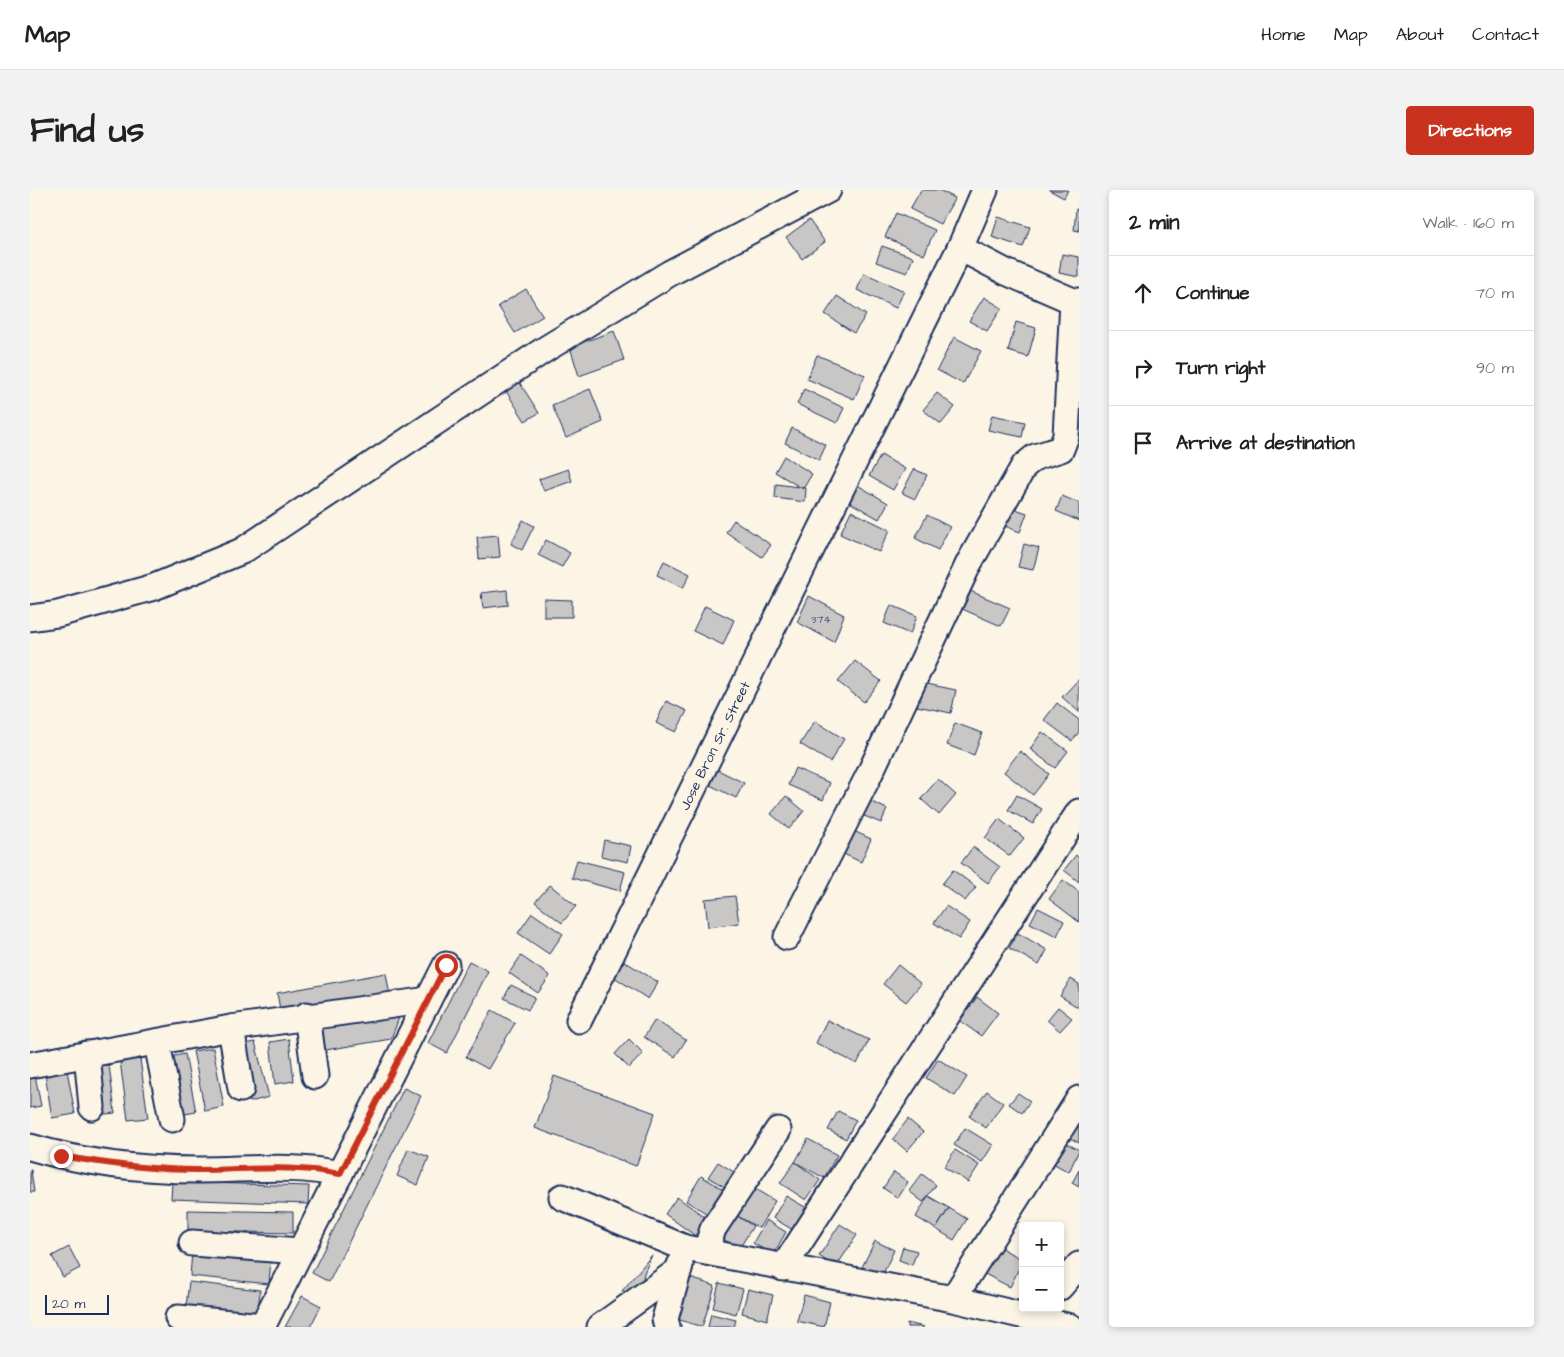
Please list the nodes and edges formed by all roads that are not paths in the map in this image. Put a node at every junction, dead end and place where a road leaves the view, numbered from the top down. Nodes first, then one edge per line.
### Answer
1 (828, 190) edge
2 (985, 190) edge
3 (960, 248) junction
4 (1076, 301) edge
5 (30, 618) edge
6 (1079, 812) edge
7 (787, 937) dead end
8 (446, 965) dead end
9 (428, 1000) junction
10 (307, 1015) junction
11 (579, 1020) dead end
12 (231, 1028) junction
13 (157, 1043) junction
14 (86, 1054) junction
15 (30, 1065) edge
16 (315, 1076) dead end
17 (241, 1089) dead end
18 (1079, 1099) edge
19 (92, 1107) dead end
20 (172, 1119) dead end
21 (778, 1130) dead end
22 (30, 1147) edge
23 (340, 1174) junction
24 (562, 1197) dead end
25 (192, 1243) dead end
26 (300, 1252) junction
27 (690, 1256) junction
28 (1079, 1265) edge
29 (783, 1268) junction
30 (1064, 1282) edge
31 (953, 1299) junction
32 (1038, 1313) edge
33 (178, 1318) dead end
34 (262, 1327) edge
35 (600, 1327) edge
36 (667, 1327) edge
37 (1071, 1327) edge

1 - 5 street
2 - 3 street, Jose Bron Sr. Street
3 - 4 street
3 - 11 street, Jose Bron Sr. Street
4 - 7 street
6 - 29 street
8 - 9 street
9 - 10 street
9 - 23 street
10 - 12 street
10 - 16 street
12 - 13 street
12 - 17 street
13 - 14 street
13 - 20 street
14 - 15 street
14 - 19 street
18 - 31 street
21 - 27 street
22 - 23 street
23 - 26 street
24 - 27 street
25 - 26 street
26 - 34 street
27 - 29 street
27 - 35 street
27 - 36 street
28 - 30 street
29 - 31 street
31 - 32 street
32 - 37 street
33 - 34 street

